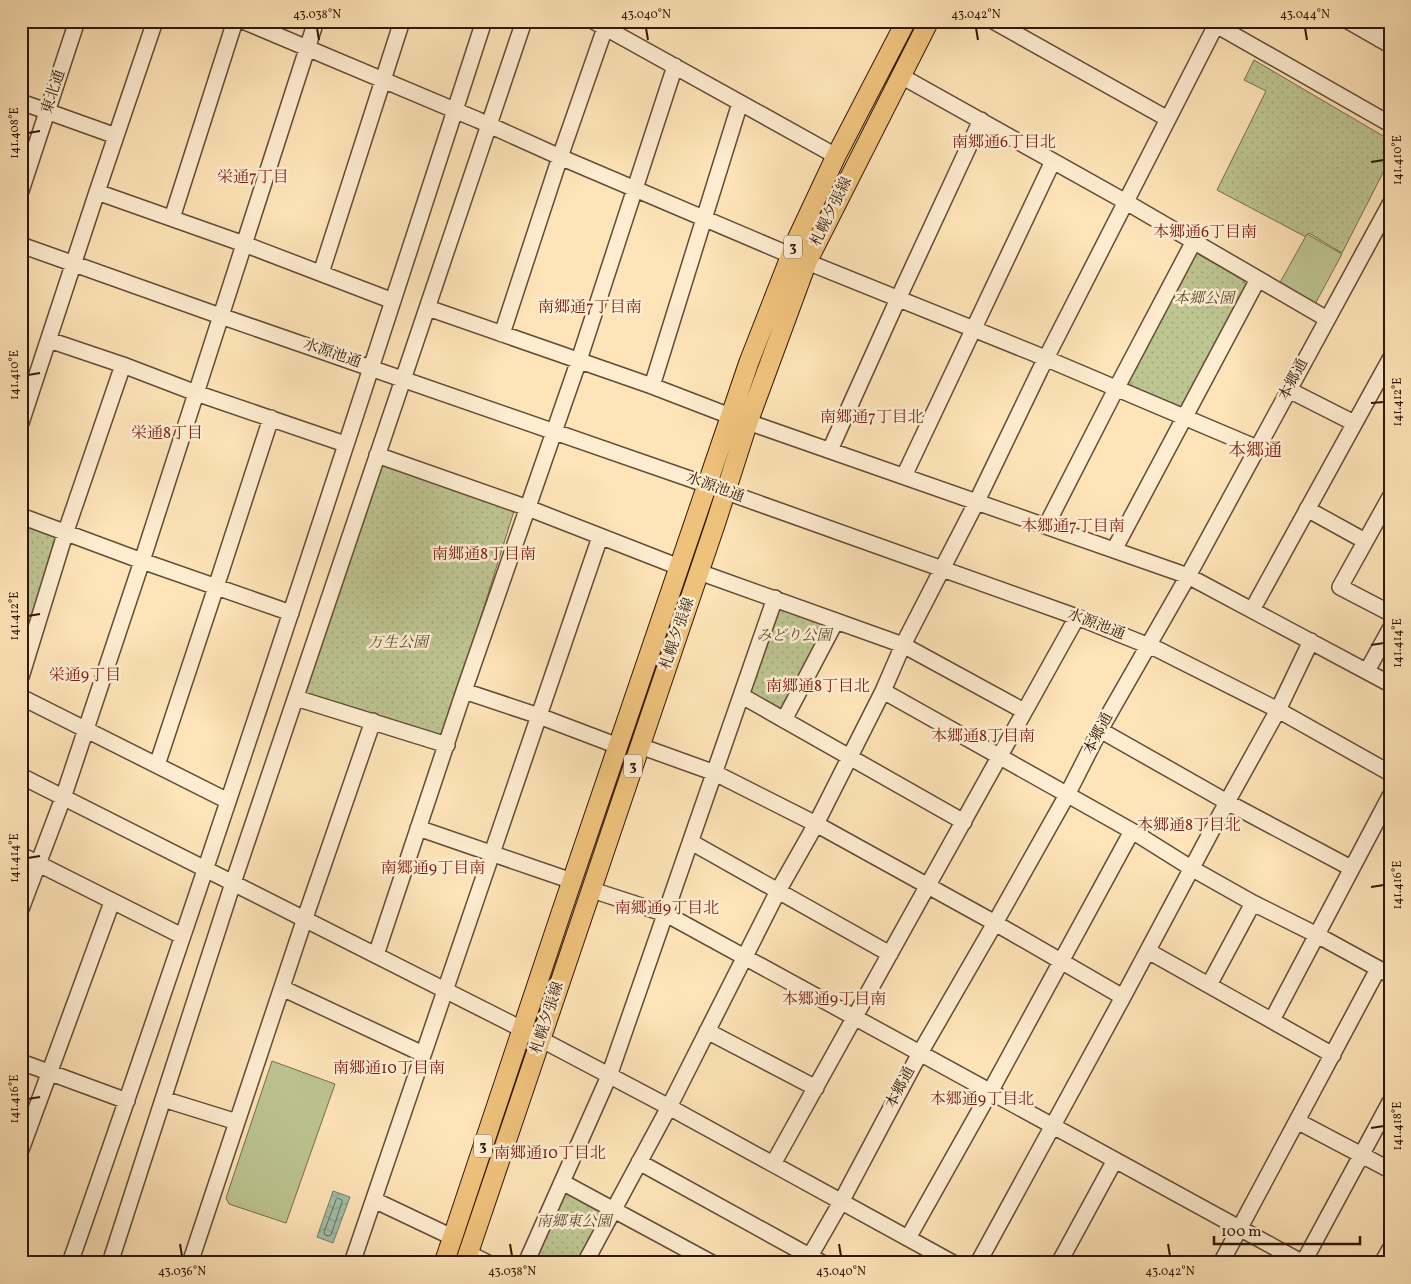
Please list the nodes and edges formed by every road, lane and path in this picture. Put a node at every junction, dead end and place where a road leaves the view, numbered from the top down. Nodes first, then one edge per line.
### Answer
1 (77, 21) edge
2 (155, 21) edge
3 (235, 21) edge
4 (243, 21) edge
5 (316, 21) edge
6 (402, 21) edge
7 (484, 21) edge
8 (524, 21) edge
9 (906, 21) edge
10 (929, 21) edge
11 (993, 21) edge
12 (1348, 21) edge
13 (1388, 21) edge
14 (1213, 23) edge
15 (599, 25) edge
16 (1384, 42) edge
17 (307, 48) junction
18 (675, 66) junction
19 (901, 76) junction
20 (383, 80) junction
21 (21, 102) edge
22 (740, 102) junction
23 (48, 110) junction
24 (456, 112) junction
25 (1168, 119) junction
26 (981, 120) junction
27 (483, 123) junction
28 (1390, 124) edge
29 (116, 136) junction
30 (836, 156) junction
31 (560, 157) junction
32 (1053, 161) junction
33 (635, 189) junction
34 (21, 191) edge
35 (97, 192) junction
36 (1126, 202) junction
37 (1390, 204) edge
38 (172, 218) junction
39 (705, 218) junction
40 (1194, 241) junction
41 (244, 244) junction
42 (21, 245) edge
43 (798, 258) junction
44 (73, 264) junction
45 (321, 273) junction
46 (1258, 279) junction
47 (898, 298) junction
48 (393, 301) junction
49 (428, 308) junction
50 (221, 316) junction
51 (1327, 318) junction
52 (974, 330) junction
53 (502, 334) junction
54 (49, 340) junction
55 (1046, 359) junction
56 (1390, 359) edge
57 (578, 360) junction
58 (123, 365) junction
59 (372, 368) junction
60 (397, 377) junction
61 (652, 386) junction
62 (1116, 389) junction
63 (1289, 390) junction
64 (196, 393) junction
65 (730, 416) junction
66 (1184, 417) junction
67 (271, 418) junction
68 (748, 422) junction
69 (21, 423) edge
70 (1354, 423) junction
71 (554, 431) junction
72 (345, 444) junction
73 (1257, 448) junction
74 (830, 450) junction
75 (377, 455) junction
76 (904, 476) junction
77 (708, 485) junction
78 (726, 493) junction
79 (1390, 496) edge
80 (977, 502) junction
81 (528, 508) junction
82 (1307, 508) junction
83 (21, 516) edge
84 (1046, 526) junction
85 (65, 534) junction
86 (600, 537) junction
87 (1365, 541) junction
88 (1114, 550) junction
89 (142, 561) junction
90 (679, 567) junction
91 (942, 569) junction
92 (699, 572) junction
93 (1188, 576) junction
94 (216, 587) junction
95 (775, 598) junction
96 (1252, 610) junction
97 (291, 613) junction
98 (1390, 613) edge
99 (1077, 617) junction
100 (836, 621) junction
101 (1390, 629) edge
102 (1310, 641) junction
103 (902, 645) junction
104 (1148, 646) junction
105 (1367, 671) junction
106 (21, 676) edge
107 (1390, 684) edge
108 (464, 691) junction
109 (883, 691) junction
110 (742, 696) junction
111 (21, 697) edge
112 (296, 698) junction
113 (1278, 710) junction
114 (1024, 711) junction
115 (539, 716) junction
116 (784, 720) junction
117 (372, 721) junction
118 (84, 729) junction
119 (1100, 730) junction
120 (447, 745) junction
121 (618, 746) junction
122 (640, 746) junction
123 (1000, 756) junction
124 (850, 757) junction
125 (157, 765) junction
126 (715, 773) junction
127 (1390, 773) edge
128 (21, 776) edge
129 (1067, 795) junction
130 (1390, 796) edge
131 (63, 798) junction
132 (228, 801) junction
133 (1227, 802) junction
134 (964, 822) junction
135 (816, 824) junction
136 (418, 828) junction
137 (1132, 831) junction
138 (691, 842) junction
139 (492, 854) junction
140 (21, 855) edge
141 (38, 863) junction
142 (1191, 868) junction
143 (1351, 868) junction
144 (206, 869) junction
145 (229, 880) junction
146 (572, 881) junction
147 (928, 886) junction
148 (592, 890) junction
149 (778, 892) junction
150 (112, 902) junction
151 (1253, 903) junction
152 (21, 909) edge
153 (666, 914) junction
154 (305, 918) junction
155 (995, 924) junction
156 (1317, 935) junction
157 (182, 936) junction
158 (1148, 951) junction
159 (890, 954) junction
160 (376, 955) junction
161 (744, 958) junction
162 (1060, 961) junction
163 (1384, 972) edge
164 (1209, 985) junction
165 (282, 988) junction
166 (445, 990) junction
167 (1123, 997) junction
168 (855, 1018) junction
169 (1272, 1020) junction
170 (522, 1030) junction
171 (707, 1031) junction
172 (539, 1040) junction
173 (920, 1053) junction
174 (423, 1054) junction
175 (1333, 1055) junction
176 (21, 1062) edge
177 (50, 1073) junction
178 (610, 1076) junction
179 (816, 1088) junction
180 (990, 1092) junction
181 (163, 1099) junction
182 (127, 1101) junction
183 (1390, 1102) edge
184 (669, 1107) junction
185 (1297, 1121) junction
186 (237, 1122) junction
187 (1052, 1126) junction
188 (21, 1150) edge
189 (1361, 1155) junction
190 (1115, 1160) junction
191 (639, 1162) junction
192 (773, 1164) junction
193 (1390, 1170) edge
194 (562, 1182) junction
195 (374, 1200) junction
196 (841, 1202) junction
197 (614, 1210) junction
198 (1240, 1228) junction
199 (452, 1237) junction
200 (908, 1238) junction
201 (1390, 1249) edge
202 (467, 1258) edge
203 (192, 1259) edge
204 (813, 1260) edge
205 (70, 1263) edge
206 (110, 1263) edge
207 (206, 1263) edge
208 (352, 1263) edge
209 (444, 1263) edge
210 (488, 1263) edge
211 (526, 1263) edge
212 (585, 1263) edge
213 (712, 1263) edge
214 (953, 1263) edge
215 (978, 1263) edge
216 (1059, 1263) edge
217 (1221, 1263) edge
218 (1303, 1263) edge
219 (1382, 1263) edge

1 - 23 street, 東北通
2 - 29 street
3 - 38 street
4 - 17 street
5 - 17 street
6 - 20 street
7 - 24 street
8 - 27 street
9 - 30 main road, 札幌夕張線 / 3
10 - 19 main road, 札幌夕張線 / 3
11 - 25 street
12 - 16 street
13 - 16 street
14 - 25 street
14 - 28 street
15 - 18 street
15 - 31 street
17 - 20 street
17 - 41 street
18 - 22 street
18 - 33 street
19 - 26 street
19 - 43 main road, 札幌夕張線 / 3
20 - 24 street
20 - 45 street
21 - 23 street
22 - 30 street
22 - 39 street
23 - 29 street
23 - 34 street, 東北通
24 - 27 street
24 - 48 street
25 - 36 street
26 - 32 street
26 - 47 street
27 - 31 street
27 - 49 street
29 - 35 street
30 - 43 main road, 札幌夕張線 / 3
31 - 33 street
31 - 53 street
32 - 36 street
32 - 52 street
33 - 39 street
33 - 57 street
35 - 38 street
35 - 44 street
36 - 40 street
36 - 55 street
37 - 51 street, 本郷通
38 - 41 street
39 - 43 street
39 - 61 street
40 - 46 street
40 - 62 street
41 - 45 street
41 - 50 street
42 - 44 street, 水源池通
43 - 47 street
43 - 65 main road, 札幌夕張線 / 3
43 - 68 main road, 札幌夕張線 / 3
44 - 50 street, 水源池通
44 - 54 street
45 - 48 street
46 - 51 street
46 - 66 street
47 - 52 street
47 - 74 street
48 - 59 street
49 - 53 street
49 - 60 street
50 - 59 street, 水源池通
50 - 64 street
51 - 63 street, 本郷通
52 - 55 street
52 - 76 street
53 - 57 street
54 - 58 street
54 - 69 street
55 - 62 street
55 - 80 street
56 - 70 street
57 - 61 street
57 - 71 street
58 - 64 street
58 - 85 street
59 - 60 street, 水源池通
59 - 72 street
60 - 71 street, 水源池通
60 - 75 street
61 - 65 street
62 - 66 street
62 - 84 street
63 - 70 street
63 - 73 street, 本郷通
64 - 67 street
64 - 89 street
65 - 77 main road, 札幌夕張線 / 3
66 - 73 street
66 - 88 street
67 - 72 street
67 - 94 street
68 - 74 street
68 - 78 main road, 札幌夕張線 / 3
70 - 82 street
71 - 77 street, 水源池通
71 - 81 street
72 - 97 street
73 - 93 street, 本郷通
74 - 76 street
75 - 81 street
75 - 112 street
76 - 80 street
77 - 78 street, 水源池通
77 - 90 main road, 札幌夕張線 / 3
78 - 91 street, 水源池通
78 - 92 main road, 札幌夕張線 / 3
79 - 87 street
80 - 84 street
80 - 91 street
81 - 86 street
81 - 108 street
82 - 87 street
82 - 96 street
83 - 85 street
84 - 88 street
85 - 89 street
85 - 106 street
86 - 90 street
86 - 115 street
87 - 98 street
88 - 93 street
89 - 94 street
89 - 118 street
90 - 121 main road, 札幌夕張線 / 3
91 - 99 street, 水源池通
91 - 103 street
92 - 95 street
92 - 122 main road, 札幌夕張線 / 3
93 - 96 street
93 - 104 street, 本郷通
94 - 97 street
94 - 125 street
95 - 100 street
95 - 110 street
96 - 102 street
97 - 132 street
99 - 104 street, 水源池通
99 - 114 street
100 - 103 street
100 - 116 street
101 - 105 street
102 - 105 street
102 - 113 street
103 - 109 street
103 - 114 street
104 - 113 street, 水源池通
104 - 119 street, 本郷通
105 - 107 street
108 - 115 street
108 - 120 street
109 - 123 street
109 - 124 street
110 - 116 street
110 - 126 street
111 - 118 street
112 - 117 street
112 - 145 street
113 - 127 street, 水源池通
113 - 133 street
114 - 123 street
115 - 121 street
115 - 139 street
116 - 124 street
117 - 120 street
117 - 154 street
118 - 125 street
118 - 131 street
119 - 129 street, 本郷通
119 - 133 street
120 - 136 street
121 - 146 main road, 札幌夕張線 / 3
122 - 126 street
122 - 148 main road, 札幌夕張線 / 3
123 - 129 street
123 - 134 street
124 - 134 street
124 - 135 street
125 - 132 street
126 - 135 street
126 - 138 street
128 - 131 street
129 - 137 street
129 - 155 street, 本郷通
130 - 143 street
131 - 141 street
131 - 144 street
132 - 144 street
133 - 142 street
133 - 143 street
134 - 147 street
135 - 147 street
135 - 149 street
136 - 139 street
136 - 160 street
137 - 142 street
137 - 162 street
138 - 149 street
138 - 153 street
139 - 146 street
139 - 166 street
140 - 141 street
141 - 150 street
141 - 152 street
142 - 151 street
142 - 158 street
143 - 156 street
144 - 145 street
144 - 157 street
145 - 154 street
145 - 181 street
146 - 170 main road, 札幌夕張線 / 3
147 - 155 street
147 - 159 street
148 - 153 street
148 - 172 main road, 札幌夕張線 / 3
149 - 159 street
149 - 161 street
150 - 157 street
150 - 177 street
151 - 156 street
151 - 164 street
153 - 161 street
153 - 178 street
154 - 160 street
154 - 165 street
155 - 162 street
155 - 173 street, 本郷通
156 - 163 street
156 - 169 street
157 - 182 street
158 - 164 street
158 - 167 street
159 - 168 street
160 - 166 street
161 - 168 street
161 - 171 street
162 - 167 street
162 - 180 street
163 - 175 street
164 - 169 street
165 - 174 street
165 - 186 street
166 - 170 street
166 - 174 street
167 - 187 street
168 - 173 street
168 - 179 street
169 - 175 street
170 - 172 street
170 - 199 main road, 札幌夕張線 / 3
171 - 179 street
171 - 184 street
172 - 178 street
172 - 202 main road, 札幌夕張線 / 3
173 - 180 street
173 - 196 street, 本郷通
174 - 195 street
175 - 185 street
176 - 177 street
177 - 182 street
177 - 188 street
178 - 184 street
178 - 194 street
179 - 192 street
180 - 187 street
180 - 200 street
181 - 186 street
181 - 206 street
182 - 205 street
183 - 189 street
184 - 191 street
184 - 192 street
185 - 189 street
185 - 198 street
186 - 203 street
187 - 190 street
187 - 215 street
189 - 193 street
189 - 218 street
190 - 198 street
190 - 216 street
191 - 197 street
191 - 204 street
192 - 196 street
194 - 197 street
194 - 211 street
195 - 199 street
195 - 208 street
196 - 200 street
196 - 204 street, 本郷通
197 - 212 street
197 - 213 street
198 - 217 street
198 - 218 street
199 - 209 main road, 札幌夕張線 / 3
200 - 214 street
201 - 219 street
202 - 210 street
203 - 207 street

